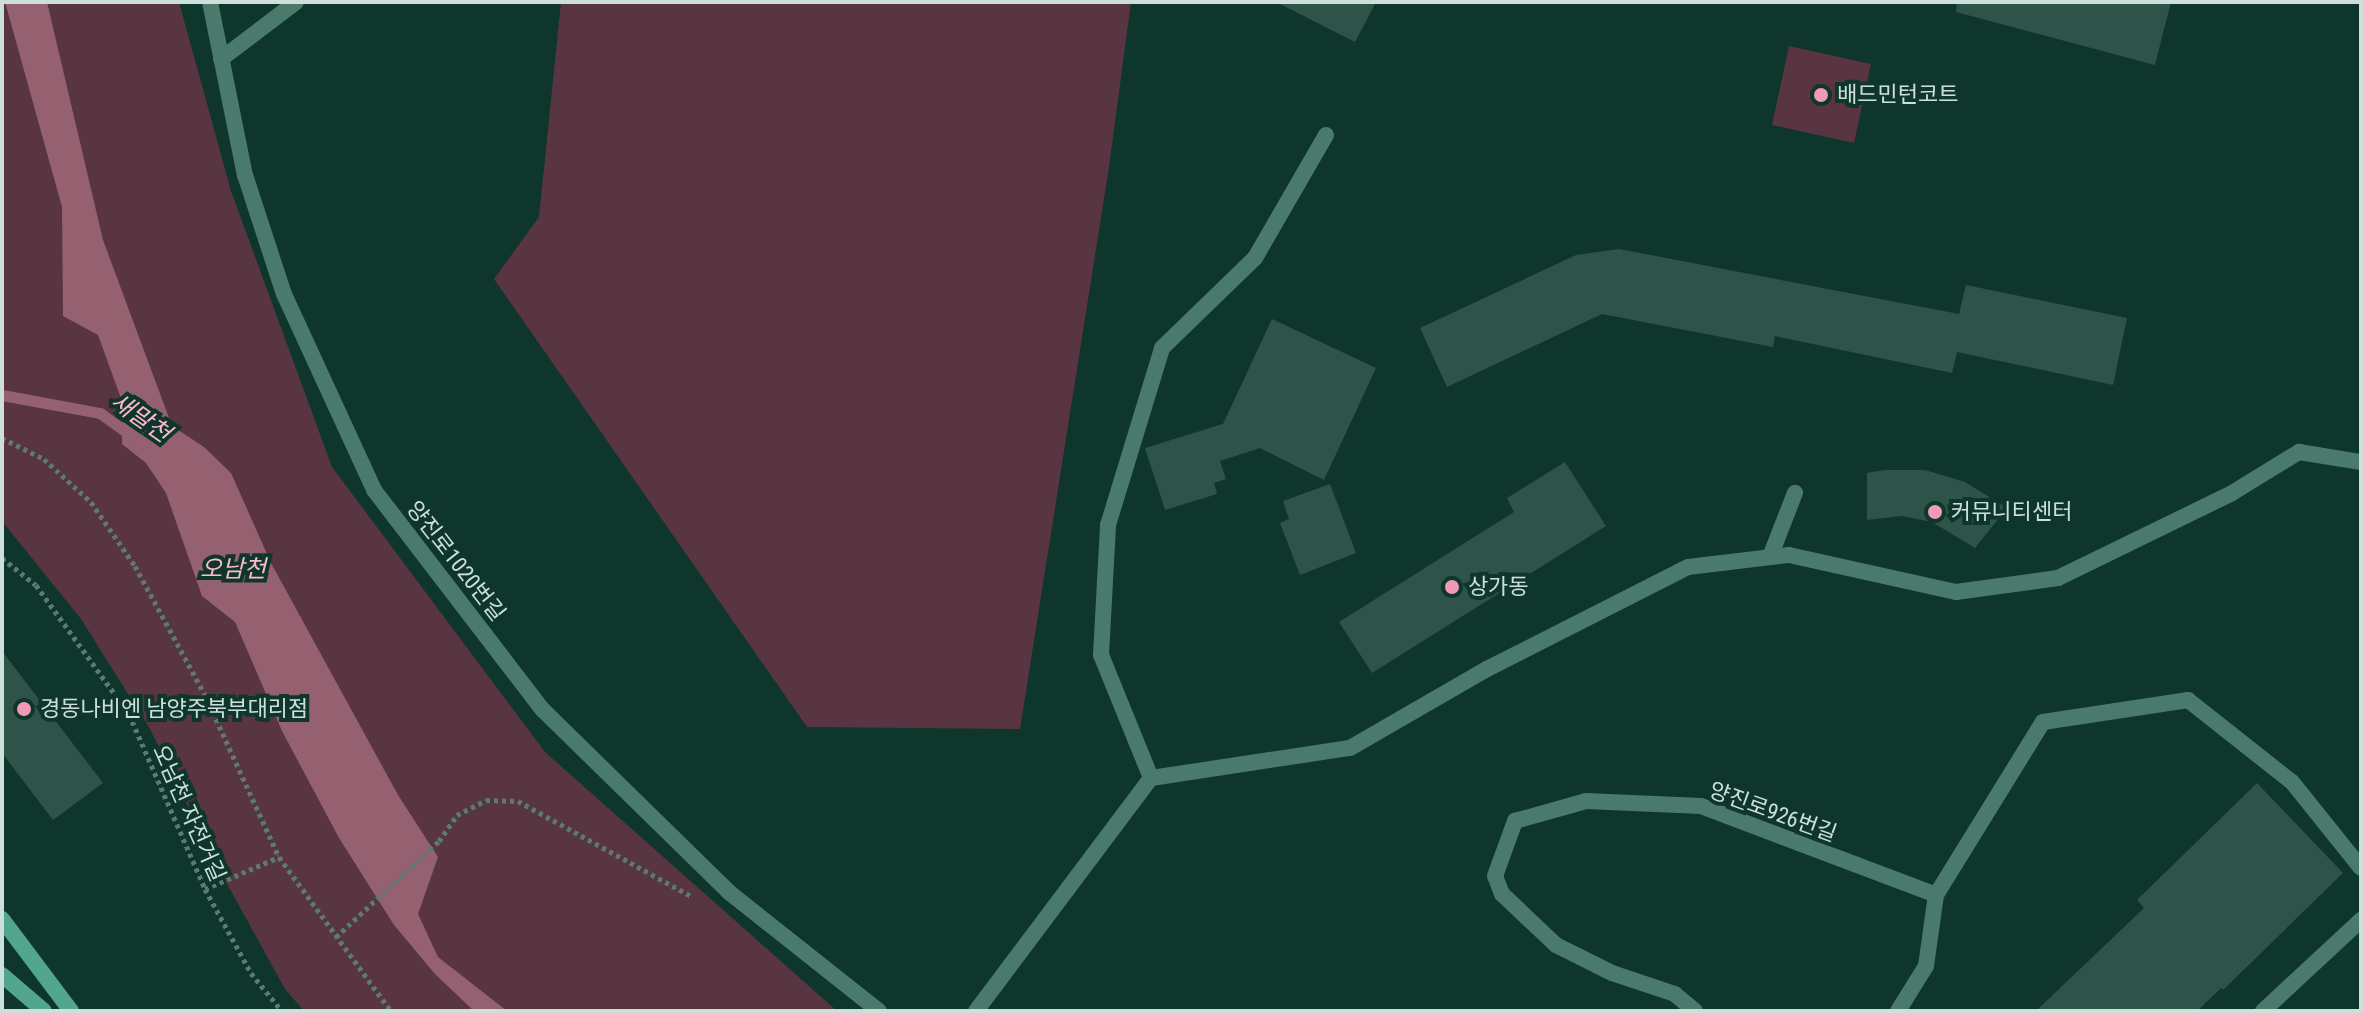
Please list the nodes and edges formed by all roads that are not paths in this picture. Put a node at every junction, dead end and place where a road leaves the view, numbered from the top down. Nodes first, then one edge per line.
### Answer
1 (210, 2) edge
2 (296, 2) edge
3 (221, 59) junction
4 (1326, 135) dead end
5 (2361, 462) edge
6 (1795, 493) dead end
7 (1770, 557) junction
8 (1151, 778) junction
9 (2361, 868) edge
10 (1936, 895) junction
11 (2, 919) edge
12 (2361, 920) edge
13 (2, 975) edge
14 (44, 1011) edge
15 (71, 1011) edge
16 (879, 1011) edge
17 (976, 1011) edge
18 (1695, 1011) edge
19 (1898, 1011) edge
20 (2263, 1011) edge

1 - 3 street, 양진로1020번길
2 - 3 street
3 - 16 street, 양진로1020번길
4 - 8 street
5 - 7 street
6 - 7 street
7 - 8 street
8 - 17 street
9 - 10 street
10 - 18 street, 양진로926번길
10 - 19 street
11 - 15 street
12 - 20 street
13 - 14 street

